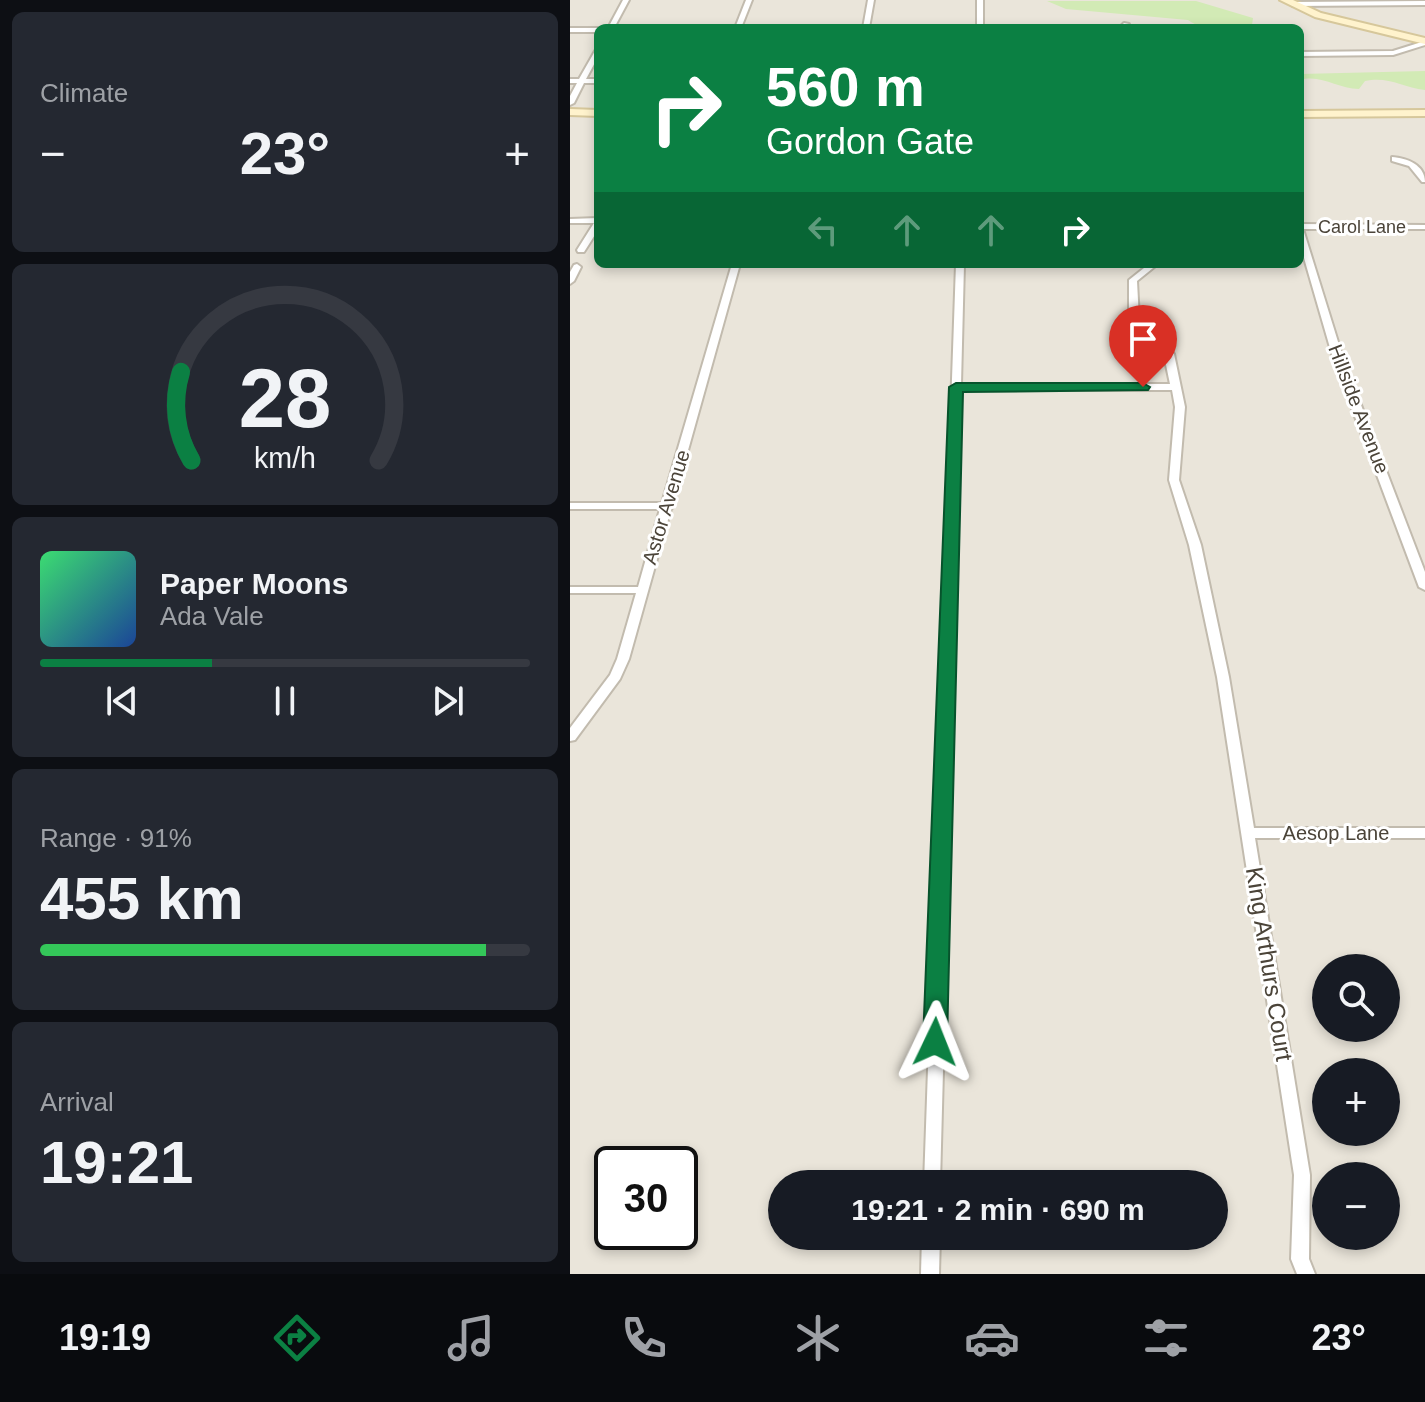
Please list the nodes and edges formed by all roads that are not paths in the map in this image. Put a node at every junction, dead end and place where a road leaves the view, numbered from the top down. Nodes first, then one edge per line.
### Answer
1 (626, 0) edge
2 (749, 0) edge
3 (871, 0) edge
4 (980, 0) edge
5 (1289, 2) edge
6 (1425, 3) edge
7 (613, 24) edge
8 (740, 24) edge
9 (867, 24) edge
10 (980, 24) edge
11 (570, 30) edge
12 (594, 30) edge
13 (1425, 42) edge
14 (1304, 54) edge
15 (594, 59) edge
16 (570, 81) edge
17 (582, 81) junction
18 (594, 81) edge
19 (570, 103) edge
20 (570, 112) edge
21 (594, 113) edge
22 (1425, 113) edge
23 (1304, 114) edge
24 (1395, 159) dead end
25 (1425, 180) edge
26 (570, 221) edge
27 (594, 221) edge
28 (1425, 227) edge
29 (594, 228) edge
30 (1304, 228) edge
31 (1304, 242) edge
32 (581, 250) dead end
33 (577, 267) dead end
34 (735, 268) edge
35 (960, 268) edge
36 (1149, 268) edge
37 (570, 281) edge
38 (956, 387) junction
39 (1174, 387) junction
40 (570, 506) edge
41 (669, 506) junction
42 (1425, 587) edge
43 (570, 590) edge
44 (640, 590) junction
45 (570, 737) edge
46 (1248, 833) junction
47 (1425, 833) edge
48 (932, 1170) edge
49 (931, 1250) edge
50 (930, 1274) edge
51 (1306, 1274) edge

1 - 7 street
2 - 8 street
3 - 9 street
4 - 10 street
5 - 6 street
5 - 13 main road
11 - 12 street
13 - 14 street
15 - 17 street
16 - 17 street
17 - 18 street
17 - 19 street
20 - 21 main road
22 - 23 main road
24 - 25 street
26 - 27 street
28 - 30 street, Carol Lane
29 - 32 street
31 - 42 street, Hillside Avenue
33 - 37 street
34 - 41 street, Astor Avenue
35 - 38 street
36 - 39 street, King Arthurs Court
38 - 39 street
38 - 48 street
39 - 46 street, King Arthurs Court
40 - 41 street
41 - 44 street, Astor Avenue
43 - 44 street
44 - 45 street, Astor Avenue
46 - 47 street, Aesop Lane
46 - 51 street, King Arthurs Court
49 - 50 street

